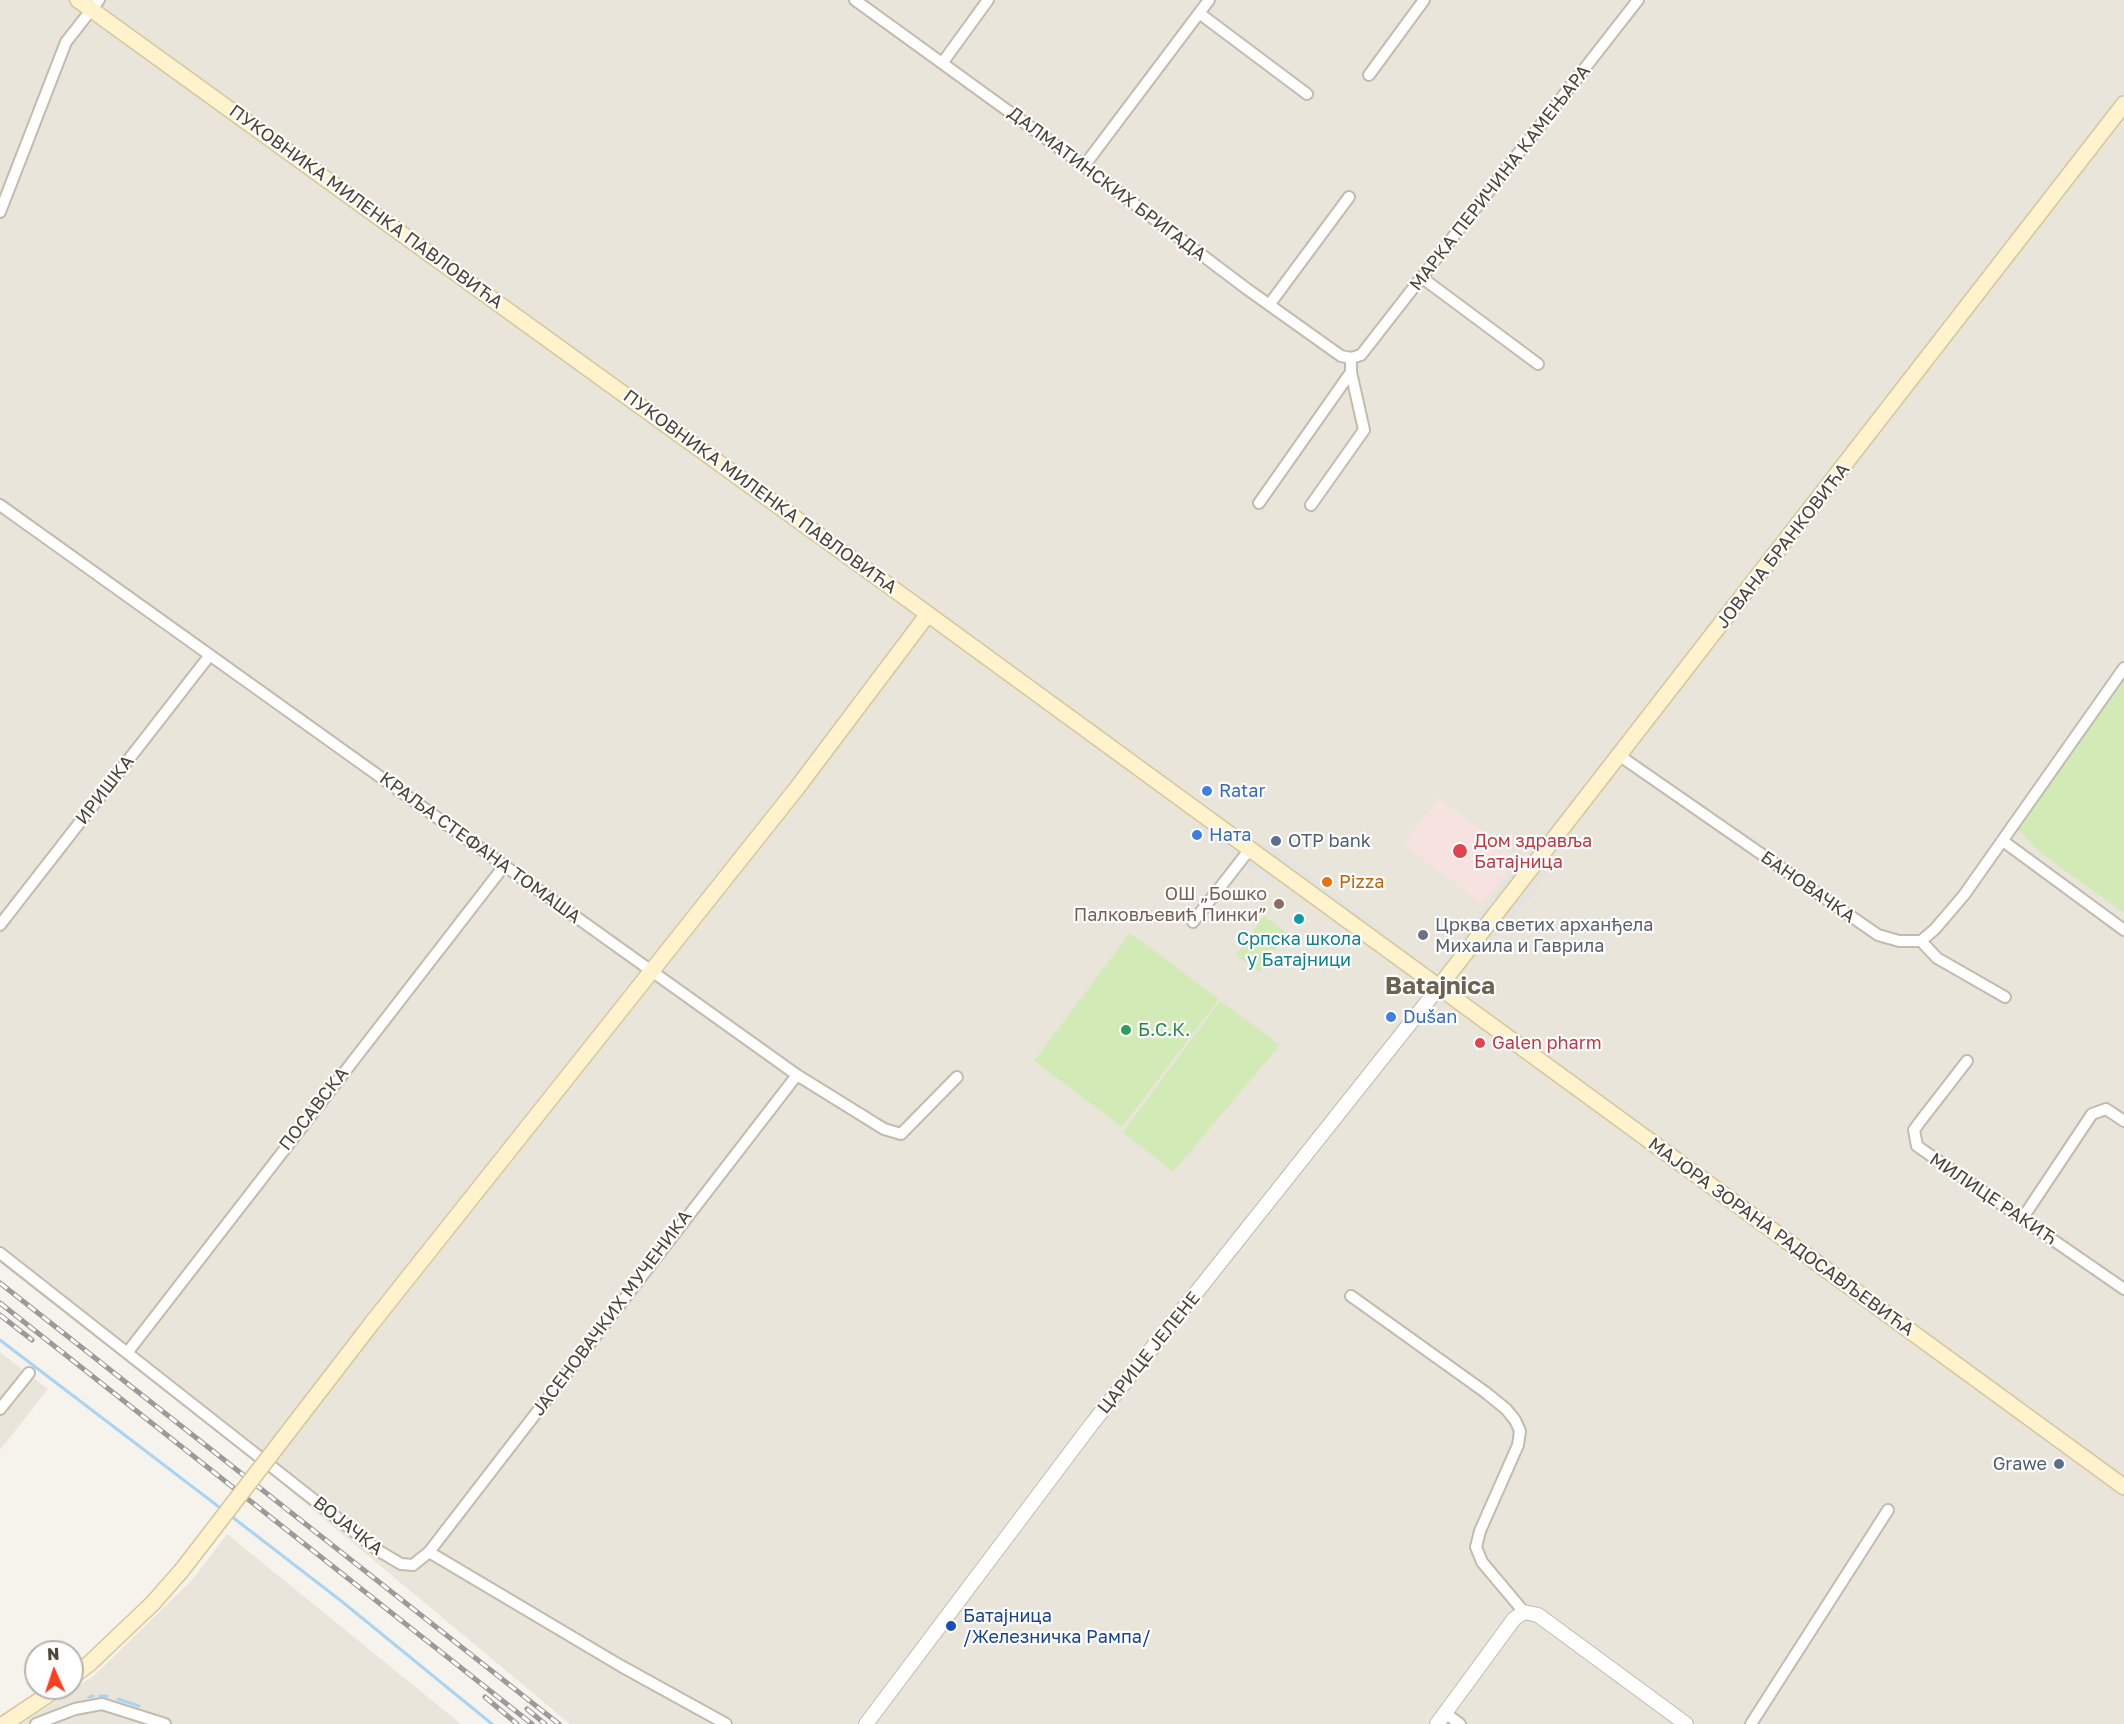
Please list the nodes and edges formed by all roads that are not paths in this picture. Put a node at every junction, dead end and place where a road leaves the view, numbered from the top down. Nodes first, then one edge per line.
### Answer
1 (855, 0) edge
2 (988, 0) edge
3 (1209, 0) edge
4 (1424, 0) edge
5 (1638, 0) edge
6 (89, 2) edge
7 (1199, 13) junction
8 (943, 62) junction
9 (1368, 75) dead end
10 (1307, 94) dead end
11 (2124, 104) edge
12 (1084, 166) junction
13 (1349, 197) dead end
14 (0, 212) edge
15 (1421, 277) junction
16 (1269, 305) junction
17 (1356, 357) junction
18 (1538, 364) dead end
19 (1351, 372) junction
20 (1259, 503) dead end
21 (0, 505) edge
22 (1311, 505) dead end
23 (928, 614) junction
24 (210, 655) junction
25 (2124, 668) edge
26 (1620, 756) junction
27 (2003, 841) junction
28 (1251, 849) junction
29 (504, 866) junction
30 (1193, 922) dead end
31 (0, 925) edge
32 (2124, 930) edge
33 (1921, 941) junction
34 (652, 973) junction
35 (1439, 987) junction
36 (2005, 997) dead end
37 (1967, 1061) dead end
38 (797, 1075) junction
39 (957, 1077) dead end
40 (2124, 1121) edge
41 (2022, 1219) junction
42 (0, 1253) edge
43 (2124, 1289) edge
44 (1351, 1296) dead end
45 (127, 1353) junction
46 (29, 1372) dead end
47 (0, 1409) edge
48 (2124, 1487) edge
49 (1888, 1510) dead end
50 (429, 1552) junction
51 (1524, 1612) junction
52 (84, 1668) edge
53 (40, 1700) edge
54 (1441, 1718) edge
55 (4, 1724) edge
56 (36, 1724) edge
57 (165, 1724) edge
58 (726, 1724) edge
59 (866, 1724) edge
60 (1460, 1724) edge
61 (1686, 1724) edge
62 (1751, 1724) edge

1 - 8 street, ДАЛМАТИНСКИХ БРИГАДА
2 - 8 street
3 - 7 street
4 - 9 street
5 - 15 street, МАРКА ПЕРИЧИНА КАМЕЊАРА
6 - 14 street
6 - 23 main road, ПУКОВНИКА МИЛЕНКА ПАВЛОВИЋА
7 - 10 street
7 - 12 street
8 - 12 street, ДАЛМАТИНСКИХ БРИГАДА
11 - 26 main road, ЈОВАНА БРАНКОВИЋА
12 - 16 street, ДАЛМАТИНСКИХ БРИГАДА
13 - 16 street
15 - 17 street, МАРКА ПЕРИЧИНА КАМЕЊАРА
15 - 18 street
16 - 17 street, ДАЛМАТИНСКИХ БРИГАДА
17 - 19 street
19 - 20 street
19 - 22 street
21 - 24 street, КРАЉА СТЕФАНА ТОМАША
23 - 28 main road, ПУКОВНИКА МИЛЕНКА ПАВЛОВИЋА
23 - 34 main road
24 - 29 street, КРАЉА СТЕФАНА ТОМАША
24 - 31 street, ИРИШКА
25 - 27 street
26 - 33 street, БАНОВАЧКА
26 - 35 main road, ЈОВАНА БРАНКОВИЋА
27 - 32 street
27 - 33 street
28 - 30 street
28 - 35 main road, ПУКОВНИКА МИЛЕНКА ПАВЛОВИЋА
29 - 34 street, КРАЉА СТЕФАНА ТОМАША
29 - 45 street, ПОСАВСКА
33 - 36 street
34 - 38 street, КРАЉА СТЕФАНА ТОМАША
34 - 52 main road, bridge
35 - 48 main road, МАЈОРА ЗОРАНА РАДОСАВЉЕВИЋА
35 - 59 street, ЦАРИЦЕ ЈЕЛЕНЕ
37 - 41 street, МИЛИЦЕ РАКИЋ
38 - 39 street, КРАЉА СТЕФАНА ТОМАША
38 - 50 street, ЈАСЕНОВАЧКИХ МУЧЕНИКА
40 - 41 street
41 - 43 street, МИЛИЦЕ РАКИЋ
42 - 45 street, ВОЈАЧКА
44 - 51 street
45 - 50 street, ВОЈАЧКА
46 - 47 street
49 - 62 street
50 - 58 street
51 - 54 street
51 - 61 street
53 - 55 main road
54 - 60 street
56 - 57 street

